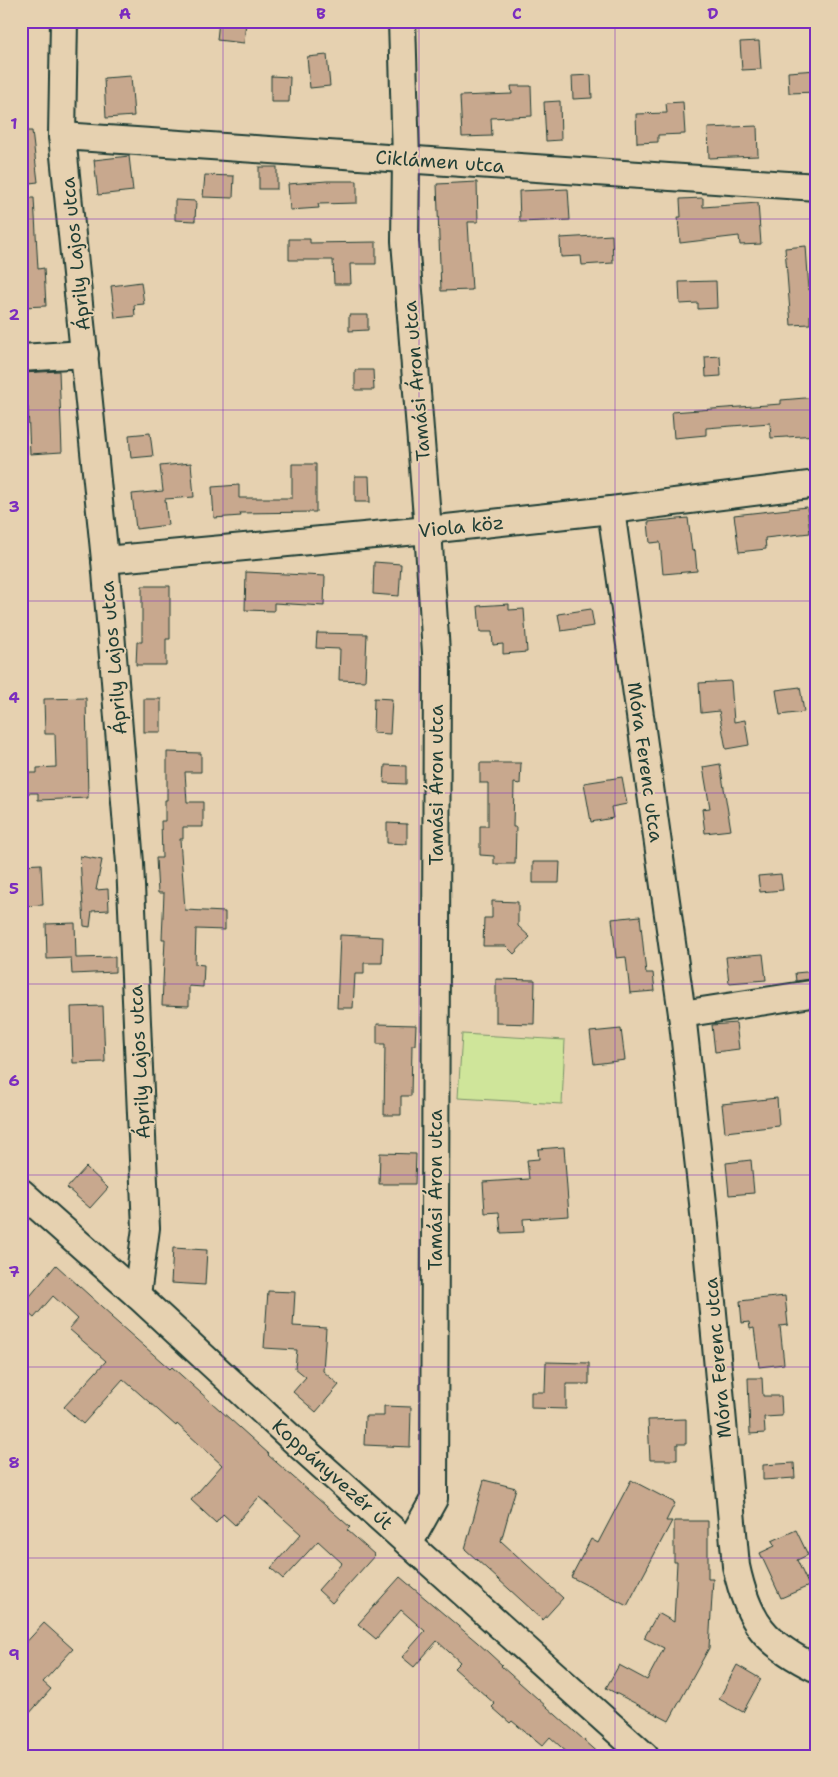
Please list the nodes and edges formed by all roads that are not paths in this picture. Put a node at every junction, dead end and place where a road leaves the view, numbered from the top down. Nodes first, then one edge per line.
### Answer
1 (64, 21) edge
2 (402, 21) edge
3 (62, 136) junction
4 (406, 159) junction
5 (817, 187) edge
6 (85, 354) junction
7 (21, 358) edge
8 (817, 484) edge
9 (611, 510) junction
10 (428, 530) junction
11 (105, 560) junction
12 (817, 993) edge
13 (682, 1014) junction
14 (21, 1192) edge
15 (138, 1295) junction
16 (409, 1544) junction
17 (817, 1669) edge
18 (645, 1756) edge

1 - 3 street, Áprily Lajos utca
2 - 4 street, Tamási Áron utca
3 - 4 street, Ciklámen utca
3 - 6 street, Áprily Lajos utca
4 - 5 street, Ciklámen utca
4 - 10 street, Tamási Áron utca
6 - 7 street
6 - 11 street, Áprily Lajos utca
8 - 9 street, Viola köz
9 - 10 street, Viola köz
9 - 13 street, Móra Ferenc utca
10 - 11 street, Viola köz
10 - 16 street, Tamási Áron utca
11 - 15 street, Áprily Lajos utca
12 - 13 street
13 - 17 street, Móra Ferenc utca
14 - 15 street, Koppányvezér út
15 - 16 street, Koppányvezér út
16 - 18 street, Koppányvezér út

